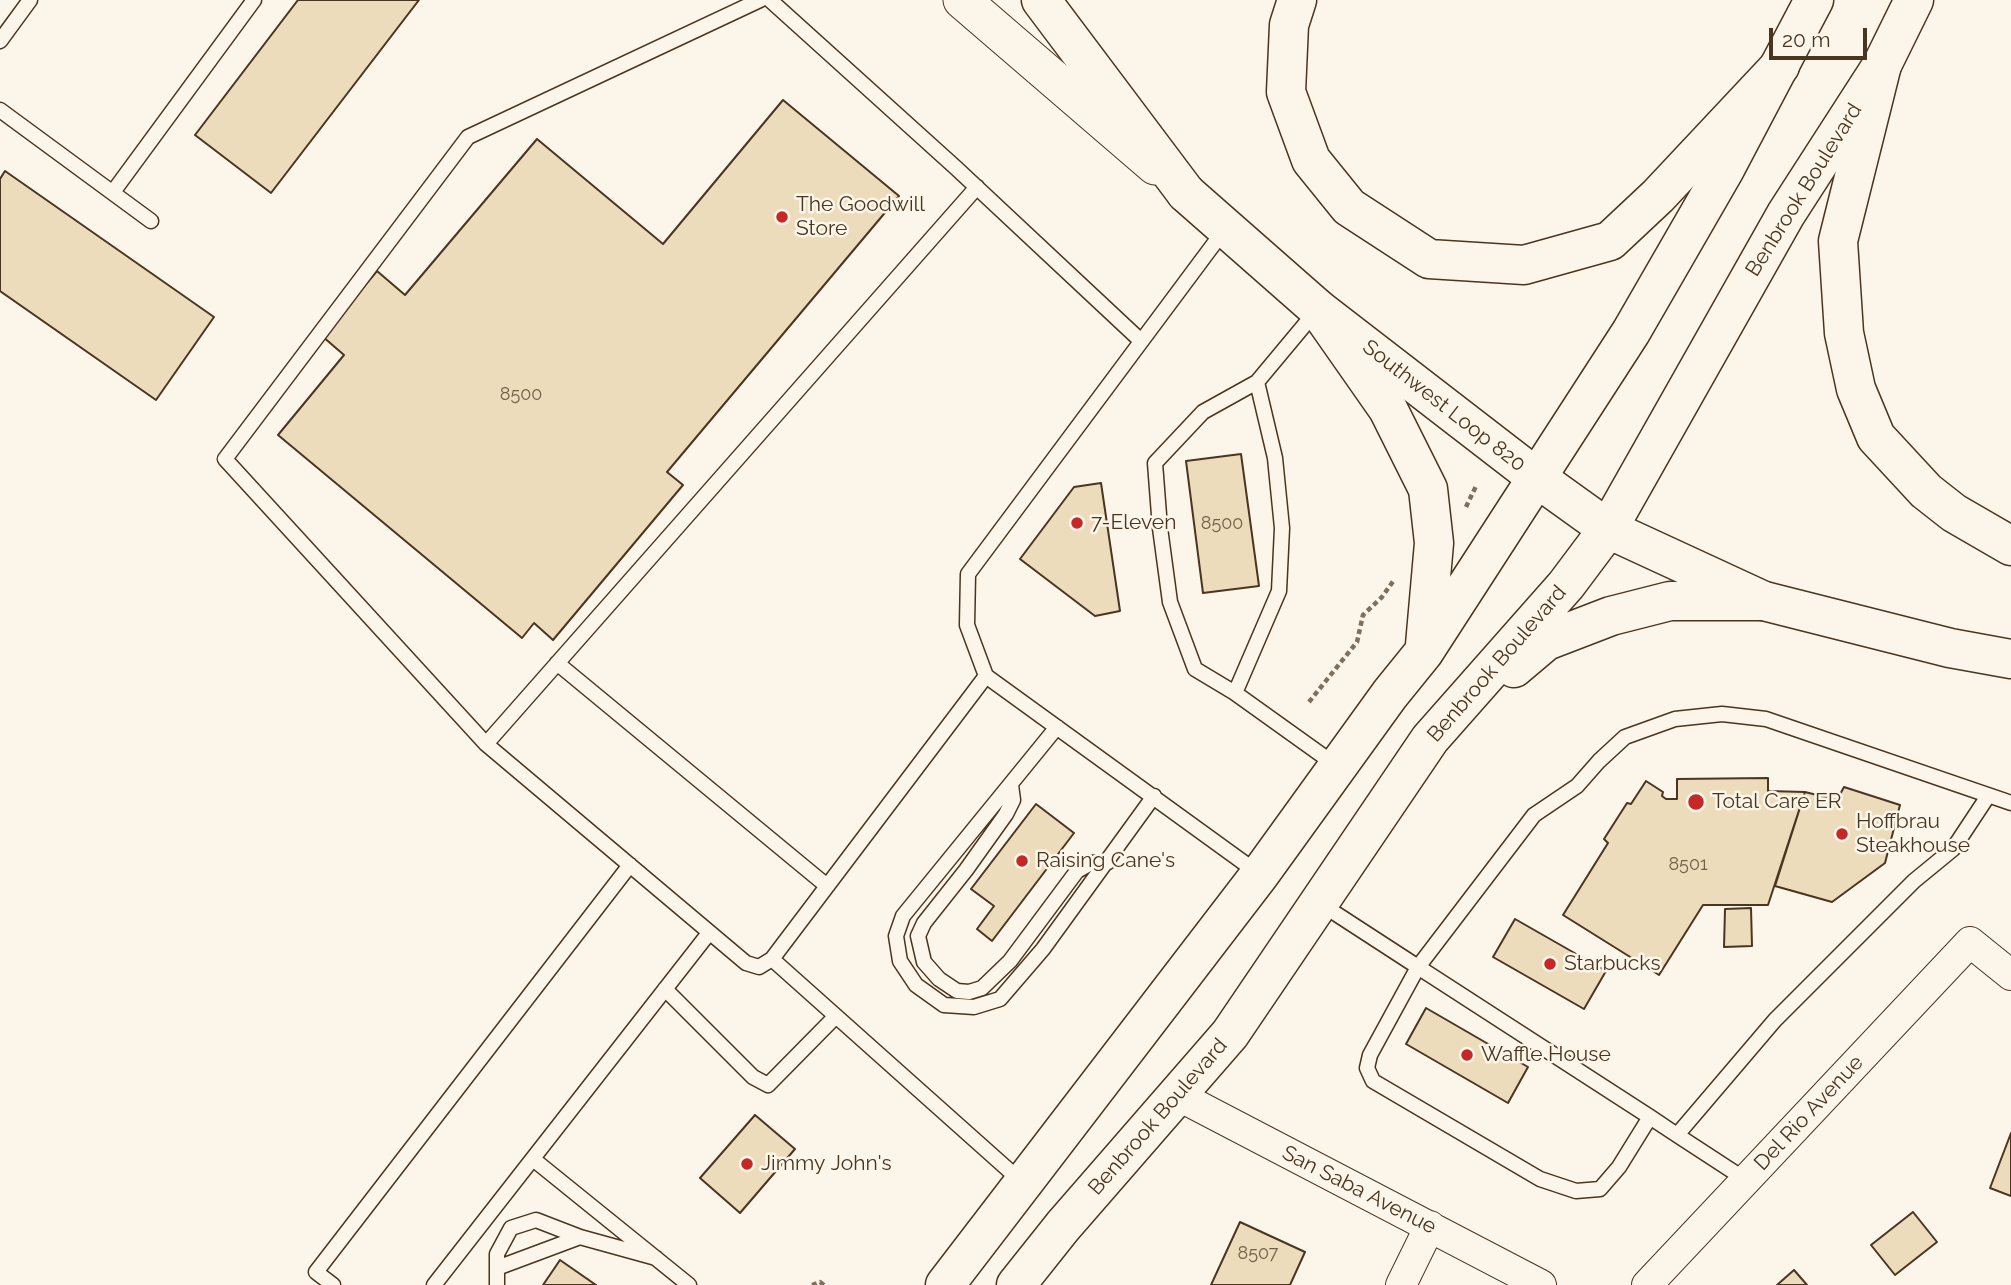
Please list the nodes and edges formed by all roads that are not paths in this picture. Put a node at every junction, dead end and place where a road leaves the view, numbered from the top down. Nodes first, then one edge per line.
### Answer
1 (30, 0) edge
2 (254, 0) edge
3 (760, 0) edge
4 (770, 0) edge
5 (962, 0) edge
6 (1041, 0) edge
7 (1297, 0) edge
8 (1814, 0) edge
9 (1914, 0) edge
10 (0, 41) edge
11 (1788, 51) junction
12 (1884, 61) junction
13 (0, 110) edge
14 (976, 187) junction
15 (113, 192) junction
16 (1186, 193) junction
17 (151, 221) dead end
18 (1226, 228) junction
19 (1318, 309) junction
20 (1141, 341) junction
21 (1257, 382) junction
22 (1537, 478) junction
23 (1608, 529) junction
24 (2011, 546) edge
25 (1764, 601) junction
26 (1424, 652) junction
27 (2011, 659) edge
28 (557, 663) junction
29 (986, 676) junction
30 (1235, 693) junction
31 (1057, 727) junction
32 (1430, 739) junction
33 (486, 744) junction
34 (1337, 766) junction
35 (1011, 785) junction
36 (1154, 796) junction
37 (1988, 796) junction
38 (2011, 803) edge
39 (1108, 862) junction
40 (630, 865) junction
41 (1260, 874) junction
42 (827, 886) junction
43 (1320, 903) junction
44 (709, 933) junction
45 (772, 959) junction
46 (1418, 967) junction
47 (2011, 975) edge
48 (665, 989) junction
49 (836, 1016) junction
50 (1177, 1096) junction
51 (1650, 1117) junction
52 (1677, 1135) junction
53 (533, 1159) junction
54 (1746, 1180) junction
55 (1023, 1183) junction
56 (1430, 1226) junction
57 (580, 1237) junction
58 (656, 1258) junction
59 (496, 1268) junction
60 (437, 1284) edge
61 (333, 1285) edge
62 (496, 1285) edge
63 (689, 1285) edge
64 (945, 1285) edge
65 (1016, 1285) edge
66 (1401, 1285) edge
67 (1541, 1285) edge
68 (1647, 1285) edge

1 - 10 lane
2 - 15 lane
3 - 33 lane
4 - 14 lane
5 - 16 street, Southwest Loop 820
6 - 16 main road
7 - 11 main road
8 - 11 main road
9 - 12 main road, Benbrook Boulevard
11 - 22 main road
12 - 23 main road, Benbrook Boulevard
12 - 24 main road
13 - 15 lane
14 - 20 lane
14 - 28 lane
15 - 17 lane
16 - 18 main road, Southwest Loop 820
18 - 19 main road, Southwest Loop 820
18 - 20 lane
19 - 21 lane
19 - 22 main road, Southwest Loop 820
19 - 26 main road
20 - 29 lane
21 - 30 lane
21 - 30 lane
22 - 23 main road, Southwest Loop 820
22 - 26 main road
23 - 25 main road, Southwest Loop 820
23 - 32 main road, Benbrook Boulevard
25 - 27 main road, Southwest Loop 820
25 - 32 main road
26 - 34 main road
28 - 33 lane
28 - 42 lane
29 - 31 lane
29 - 42 lane
30 - 34 lane
31 - 35 lane
31 - 36 lane
32 - 43 main road, Benbrook Boulevard
33 - 40 lane
34 - 41 main road
35 - 39 lane
35 - 39 lane
36 - 39 lane
36 - 41 lane
37 - 38 lane
37 - 46 lane
37 - 52 lane
40 - 44 lane
40 - 61 lane
41 - 55 main road
42 - 45 lane
43 - 46 lane
43 - 50 main road, Benbrook Boulevard
44 - 45 lane
44 - 48 lane
45 - 49 lane
46 - 51 lane
46 - 51 lane
47 - 54 street, Del Rio Avenue
48 - 49 lane
48 - 53 lane
49 - 55 lane
50 - 56 street, San Saba Avenue
50 - 65 main road, Benbrook Boulevard
51 - 52 lane
52 - 54 lane
53 - 58 lane
53 - 60 lane
54 - 68 street, Del Rio Avenue
55 - 64 main road
56 - 66 street
56 - 67 street, San Saba Avenue
57 - 58 lane
57 - 59 lane
57 - 59 lane
58 - 63 lane
59 - 62 lane

